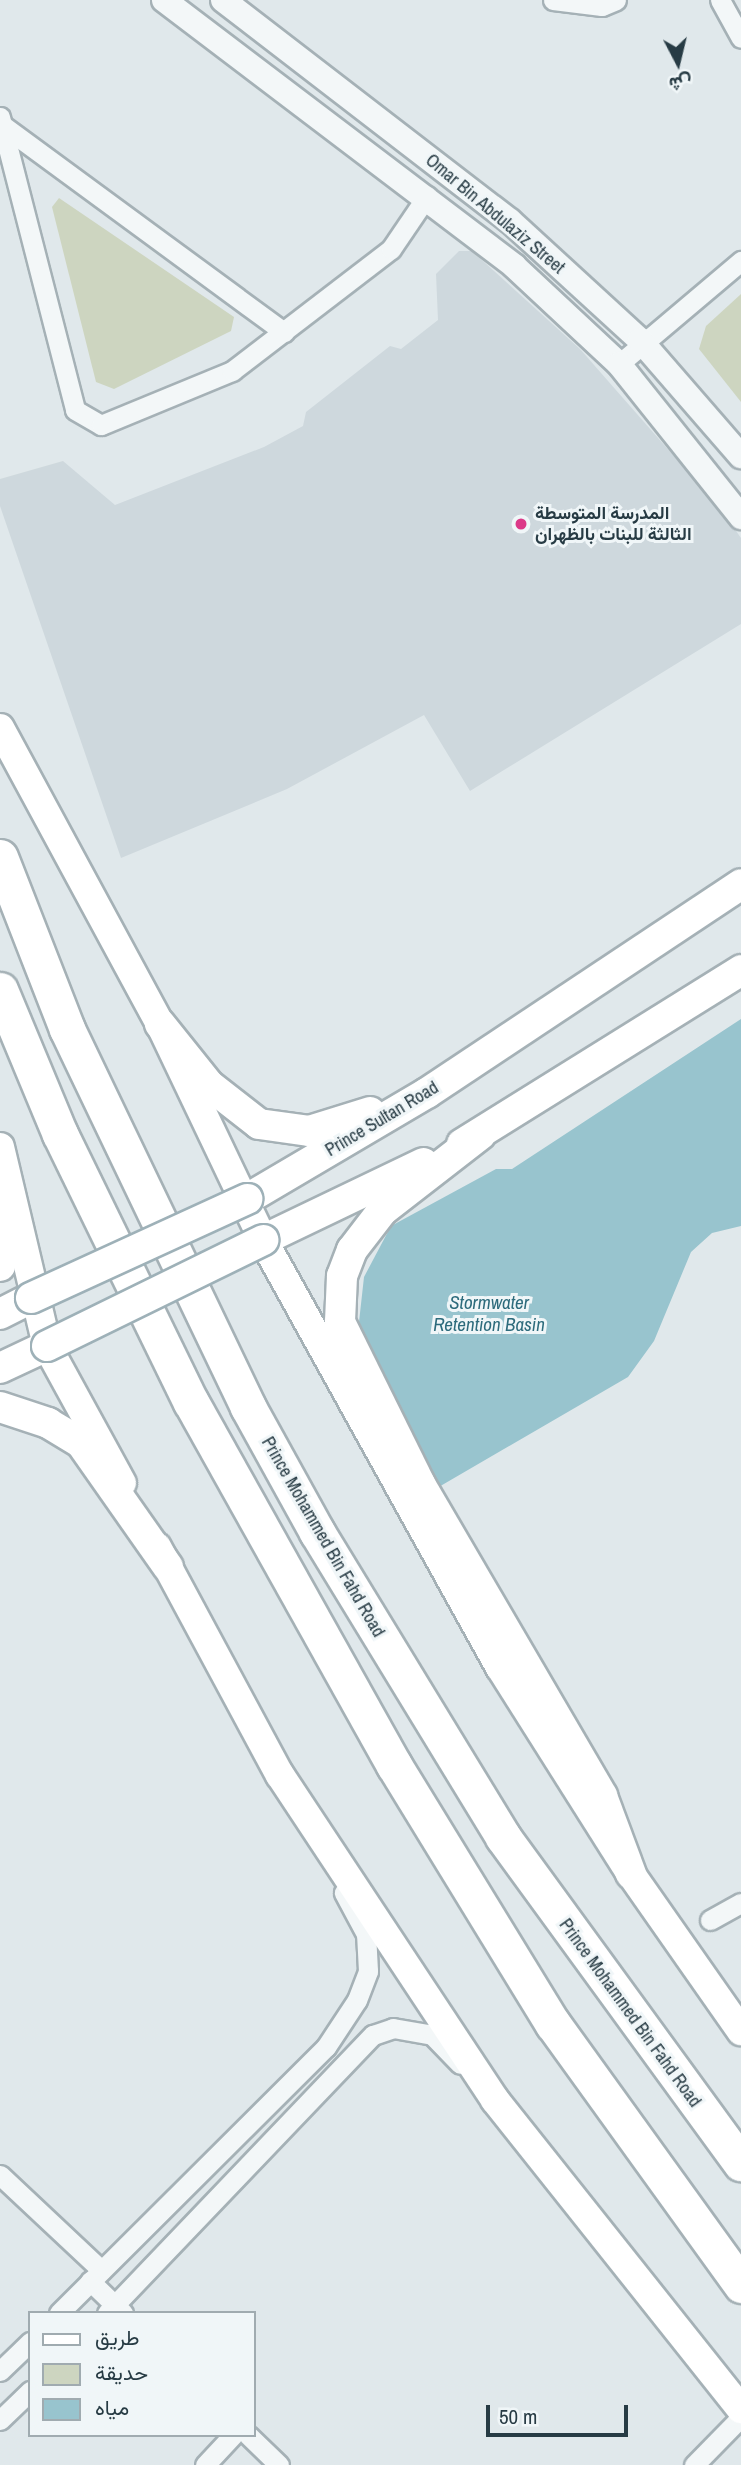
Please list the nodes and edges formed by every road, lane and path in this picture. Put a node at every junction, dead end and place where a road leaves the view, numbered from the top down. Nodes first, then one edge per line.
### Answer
1 (164, 0) edge
2 (553, 0) edge
3 (617, 0) edge
4 (720, 0) edge
5 (227, 1) edge
6 (741, 38) edge
7 (1, 121) edge
8 (427, 196) junction
9 (741, 261) edge
10 (284, 331) junction
11 (644, 344) junction
12 (620, 364) junction
13 (741, 456) edge
14 (741, 517) edge
15 (0, 728) edge
16 (0, 857) edge
17 (741, 884) edge
18 (741, 970) edge
19 (0, 990) edge
20 (160, 1024) junction
21 (427, 1093) junction
22 (480, 1136) junction
23 (0, 1147) edge
24 (0, 1171) edge
25 (247, 1199) junction
26 (264, 1240) junction
27 (0, 1266) edge
28 (31, 1298) junction
29 (0, 1314) edge
30 (47, 1346) junction
31 (0, 1368) edge
32 (0, 1407) edge
33 (168, 1567) junction
34 (280, 1775) junction
35 (631, 1874) junction
36 (741, 1903) edge
37 (710, 1920) dead end
38 (741, 2031) edge
39 (495, 2100) junction
40 (741, 2162) edge
41 (0, 2175) edge
42 (96, 2276) junction
43 (741, 2286) edge
44 (115, 2310) edge
45 (61, 2311) edge
46 (28, 2344) edge
47 (0, 2371) edge
48 (28, 2393) edge
49 (741, 2409) edge
50 (741, 2417) edge
51 (0, 2420) edge
52 (231, 2437) edge
53 (250, 2437) edge
54 (205, 2465) edge
55 (279, 2465) edge
56 (694, 2465) edge

1 - 8 street
2 - 3 street
4 - 6 street
5 - 11 street, Omar Bin Abdulaziz Street
7 - 10 street
7 - 10 street
8 - 10 street
8 - 12 street
9 - 11 street
11 - 12 street
11 - 13 street, Omar Bin Abdulaziz Street
12 - 14 street
15 - 20 main road
16 - 40 highway, Prince Mohammed Bin Fahd Road
17 - 21 main road, Prince Sultan Road
18 - 22 main road
19 - 43 highway
20 - 21 main road
20 - 25 main road
21 - 25 main road, Prince Sultan Road
22 - 26 main road
22 - 35 main road
23 - 28 main road
24 - 27 main road
25 - 26 main road
25 - 28 main road, Prince Sultan Road, bridge
26 - 30 main road, bridge
26 - 35 main road
28 - 29 main road, Prince Sultan Road
28 - 30 main road
30 - 31 main road
30 - 33 main road
32 - 33 main road
33 - 34 main road
34 - 39 main road
34 - 42 street
35 - 38 main road
36 - 37 street
39 - 44 street
39 - 49 main road
41 - 42 street
42 - 44 street
42 - 45 street
46 - 47 street
48 - 51 street
50 - 56 street
52 - 54 street
53 - 55 street

